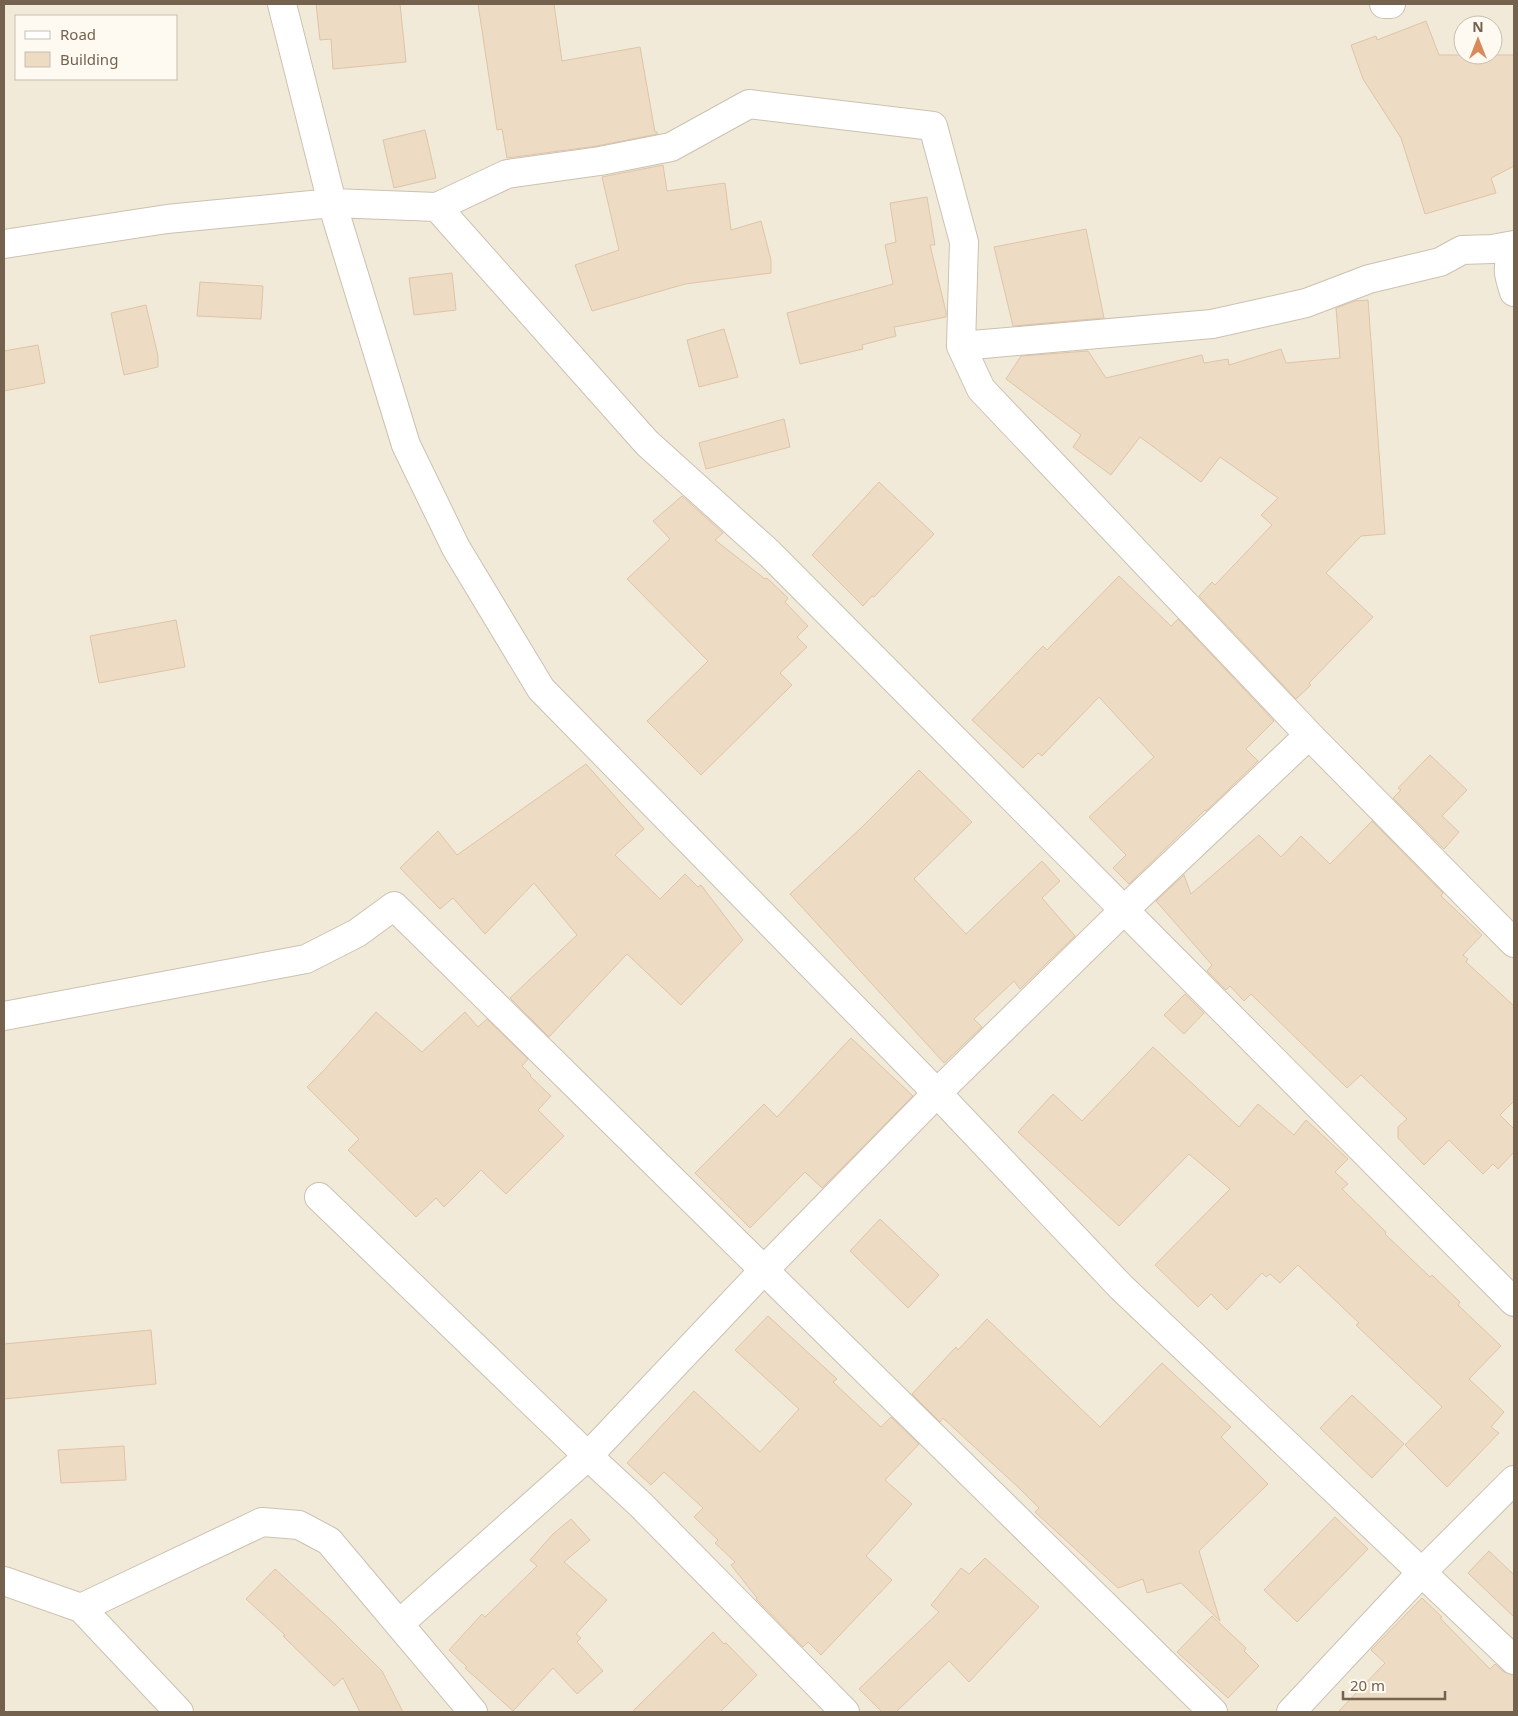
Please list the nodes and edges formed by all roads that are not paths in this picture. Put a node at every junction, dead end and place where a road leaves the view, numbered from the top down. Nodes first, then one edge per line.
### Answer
1 (282, 4) edge
2 (1384, 4) edge
3 (1390, 4) edge
4 (332, 203) junction
5 (437, 207) junction
6 (4, 244) edge
7 (1514, 247) edge
8 (1514, 292) edge
9 (961, 346) junction
10 (1308, 735) junction
11 (1124, 911) junction
12 (1514, 943) edge
13 (4, 1016) edge
14 (937, 1093) junction
15 (319, 1198) dead end
16 (764, 1270) junction
17 (1514, 1302) edge
18 (588, 1456) junction
19 (1514, 1480) edge
20 (1421, 1573) junction
21 (4, 1581) edge
22 (81, 1608) junction
23 (399, 1624) junction
24 (1514, 1660) edge
25 (179, 1712) edge
26 (473, 1712) edge
27 (845, 1712) edge
28 (1213, 1712) edge
29 (1291, 1712) edge

1 - 4 street
2 - 3 street
4 - 5 street
4 - 6 street
4 - 14 street
5 - 9 street
5 - 11 street
7 - 8 street
7 - 9 street
9 - 10 street
10 - 11 street
10 - 12 street
11 - 14 street
11 - 17 street
13 - 16 street
14 - 16 street
14 - 20 street
15 - 18 street
16 - 18 street
16 - 28 street
18 - 23 street
18 - 27 street
19 - 20 street
20 - 24 street
20 - 29 street
21 - 22 street
22 - 23 street
22 - 25 street
23 - 26 street

